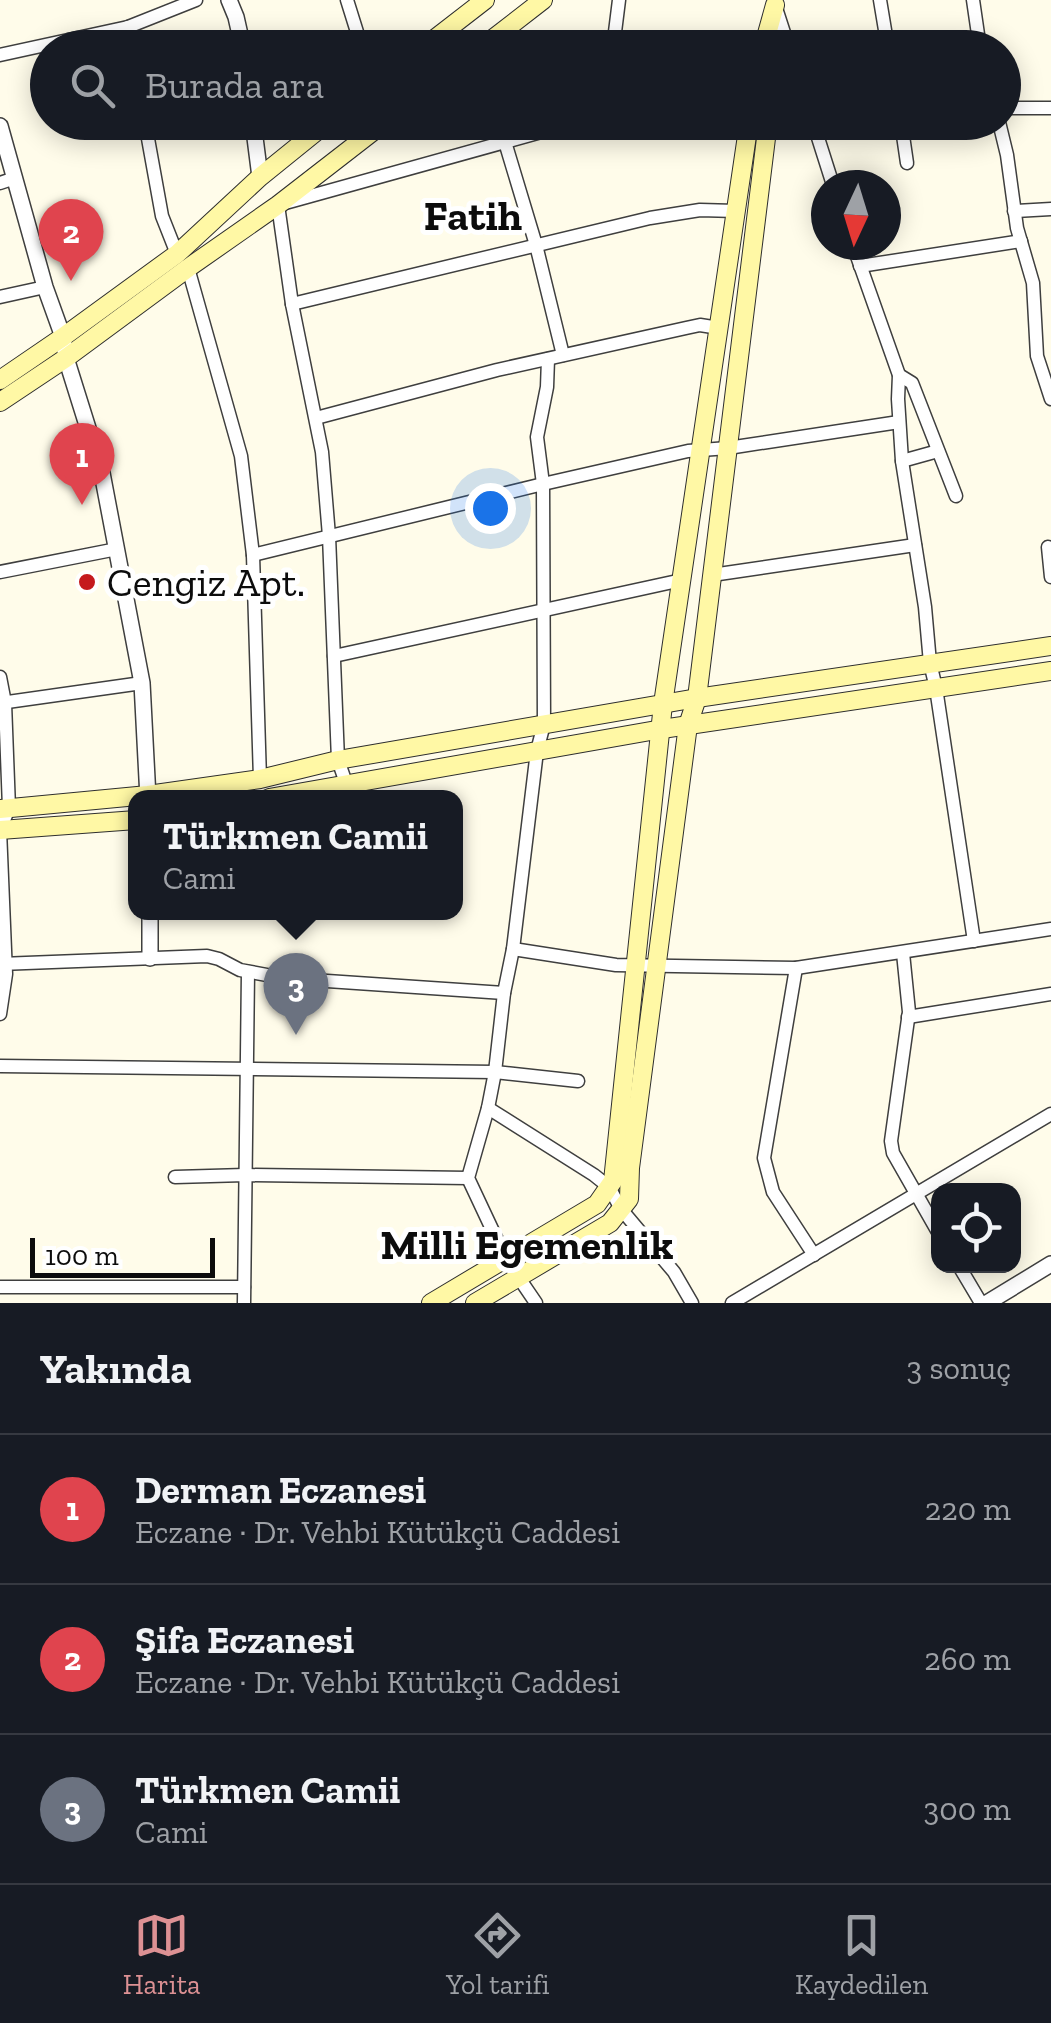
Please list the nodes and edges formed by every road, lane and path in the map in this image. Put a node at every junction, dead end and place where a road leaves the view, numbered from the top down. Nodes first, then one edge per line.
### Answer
1 (196, 0) edge
2 (228, 0) edge
3 (346, 0) edge
4 (485, 0) edge
5 (543, 0) edge
6 (619, 0) edge
7 (880, 0) edge
8 (972, 0) edge
9 (774, 3) edge
10 (128, 27) junction
11 (114, 30) edge
12 (129, 30) edge
13 (239, 30) edge
14 (356, 30) edge
15 (446, 30) edge
16 (504, 30) edge
17 (616, 30) edge
18 (767, 30) edge
19 (773, 30) edge
20 (783, 30) edge
21 (885, 30) edge
22 (977, 30) edge
23 (30, 48) edge
24 (0, 54) edge
25 (1021, 108) edge
26 (1051, 108) edge
27 (0, 126) edge
28 (149, 140) edge
29 (255, 140) edge
30 (306, 140) edge
31 (362, 140) edge
32 (510, 140) edge
33 (746, 140) edge
34 (766, 140) edge
35 (819, 140) edge
36 (904, 140) edge
37 (1003, 140) edge
38 (503, 142) junction
39 (907, 163) dead end
40 (829, 170) edge
41 (260, 178) junction
42 (8, 180) edge
43 (278, 205) junction
44 (1051, 209) edge
45 (736, 211) junction
46 (1014, 211) junction
47 (1022, 240) junction
48 (536, 245) junction
49 (858, 260) edge
50 (183, 261) junction
51 (860, 266) junction
52 (1033, 282) junction
53 (1051, 286) edge
54 (45, 288) junction
55 (0, 297) edge
56 (292, 304) junction
57 (719, 328) junction
58 (63, 337) junction
59 (562, 356) junction
60 (66, 358) junction
61 (548, 359) junction
62 (899, 375) junction
63 (0, 380) edge
64 (1051, 399) edge
65 (0, 402) edge
66 (316, 418) junction
67 (899, 422) junction
68 (728, 448) junction
69 (701, 450) junction
70 (938, 452) junction
71 (902, 461) junction
72 (543, 484) junction
73 (956, 496) dead end
74 (329, 536) junction
75 (915, 545) junction
76 (1048, 547) dead end
77 (117, 549) junction
78 (254, 555) junction
79 (0, 572) edge
80 (712, 575) junction
81 (1051, 576) edge
82 (682, 580) junction
83 (544, 609) junction
84 (1051, 646) edge
85 (334, 656) junction
86 (930, 664) junction
87 (1051, 670) edge
88 (0, 676) edge
89 (142, 682) junction
90 (936, 688) junction
91 (698, 698) junction
92 (2, 703) edge
93 (663, 704) junction
94 (544, 724) junction
95 (688, 725) junction
96 (662, 729) junction
97 (537, 751) junction
98 (338, 760) junction
99 (260, 779) junction
100 (346, 784) junction
101 (148, 790) edge
102 (188, 790) edge
103 (313, 790) edge
104 (128, 798) edge
105 (4, 808) edge
106 (128, 821) edge
107 (0, 830) edge
108 (150, 920) edge
109 (1051, 929) edge
110 (974, 941) junction
111 (513, 949) junction
112 (903, 953) junction
113 (150, 958) junction
114 (3, 964) edge
115 (636, 966) junction
116 (656, 966) junction
117 (796, 968) junction
118 (248, 972) junction
119 (504, 993) junction
120 (1051, 994) edge
121 (0, 1014) edge
122 (908, 1018) junction
123 (0, 1066) edge
124 (246, 1068) junction
125 (495, 1072) junction
126 (578, 1080) dead end
127 (488, 1108) junction
128 (1051, 1114) edge
129 (245, 1175) junction
130 (175, 1176) dead end
131 (468, 1178) junction
132 (608, 1187) junction
133 (916, 1194) junction
134 (621, 1209) junction
135 (931, 1220) edge
136 (814, 1255) junction
137 (506, 1259) junction
138 (1051, 1264) edge
139 (964, 1273) edge
140 (520, 1276) junction
141 (0, 1287) edge
142 (244, 1288) junction
143 (244, 1303) edge
144 (431, 1303) edge
145 (475, 1303) edge
146 (536, 1303) edge
147 (692, 1303) edge
148 (732, 1303) edge
149 (984, 1303) edge

1 - 10 street
2 - 13 street
3 - 14 street
4 - 15 main road
5 - 16 main road
6 - 17 street
7 - 21 street
8 - 22 street
9 - 18 main road
9 - 19 main road
9 - 20 street
10 - 11 street
10 - 12 street
23 - 24 street
25 - 26 street
27 - 42 street
28 - 50 street
29 - 41 street
30 - 41 main road
31 - 43 main road
32 - 38 street
33 - 45 main road
34 - 68 main road
35 - 40 street
36 - 39 street
37 - 46 street
38 - 43 street
38 - 48 street
41 - 50 main road
42 - 54 street
43 - 50 main road
43 - 56 street
44 - 46 street
45 - 48 street
45 - 57 main road
46 - 47 street
47 - 51 street
47 - 52 street
48 - 56 street
48 - 59 street
49 - 51 street
50 - 58 main road
50 - 60 main road
50 - 78 street
51 - 62 street
52 - 53 street
52 - 64 street
54 - 55 street
54 - 58 street
56 - 66 street
57 - 59 street
57 - 69 main road
58 - 60 street
58 - 63 main road
59 - 61 street
60 - 65 main road
60 - 77 street
61 - 66 street
61 - 72 street
62 - 67 street
62 - 70 street
66 - 74 street
67 - 68 street
67 - 71 street
68 - 69 street
68 - 80 main road
69 - 72 street
69 - 82 main road
70 - 71 street
70 - 73 street
71 - 75 street
72 - 74 street
72 - 83 street
74 - 78 street
74 - 85 street
75 - 80 street
75 - 86 street
76 - 81 street
77 - 79 street
77 - 89 street
78 - 99 street
80 - 91 main road
82 - 83 street
82 - 93 main road
83 - 85 street
83 - 94 street
84 - 86 main road
85 - 98 street
86 - 90 street
86 - 91 main road
87 - 90 main road
88 - 92 street
89 - 92 street
89 - 101 street
90 - 95 main road
90 - 110 street
91 - 93 main road
91 - 95 main road
92 - 105 street
93 - 94 main road
93 - 96 main road
94 - 97 street
94 - 98 main road
95 - 96 main road
95 - 116 main road
96 - 97 main road
96 - 115 main road
97 - 100 main road
97 - 111 street
98 - 99 main road
98 - 100 street
99 - 102 main road
100 - 103 main road
104 - 105 main road
105 - 107 street
106 - 107 main road
107 - 114 street
108 - 113 street
109 - 110 street
110 - 112 street
111 - 115 street
111 - 119 street
112 - 117 street
112 - 122 street
113 - 114 street
113 - 118 street
114 - 121 street
115 - 116 street
115 - 132 main road
116 - 117 street
116 - 134 main road
117 - 136 street
118 - 119 street
118 - 124 street
119 - 125 street
120 - 122 street
122 - 133 street
123 - 124 street
124 - 125 street
124 - 129 street
125 - 126 street
125 - 127 street
127 - 131 street
127 - 132 street
128 - 133 street
129 - 130 street
129 - 131 street
129 - 142 street
131 - 137 street
132 - 134 street
132 - 137 main road
133 - 135 street
133 - 136 street
134 - 140 main road
134 - 147 street
136 - 148 street
137 - 140 street
137 - 144 main road
138 - 149 street
139 - 149 street
140 - 145 main road
140 - 146 street
141 - 142 street
142 - 143 street

